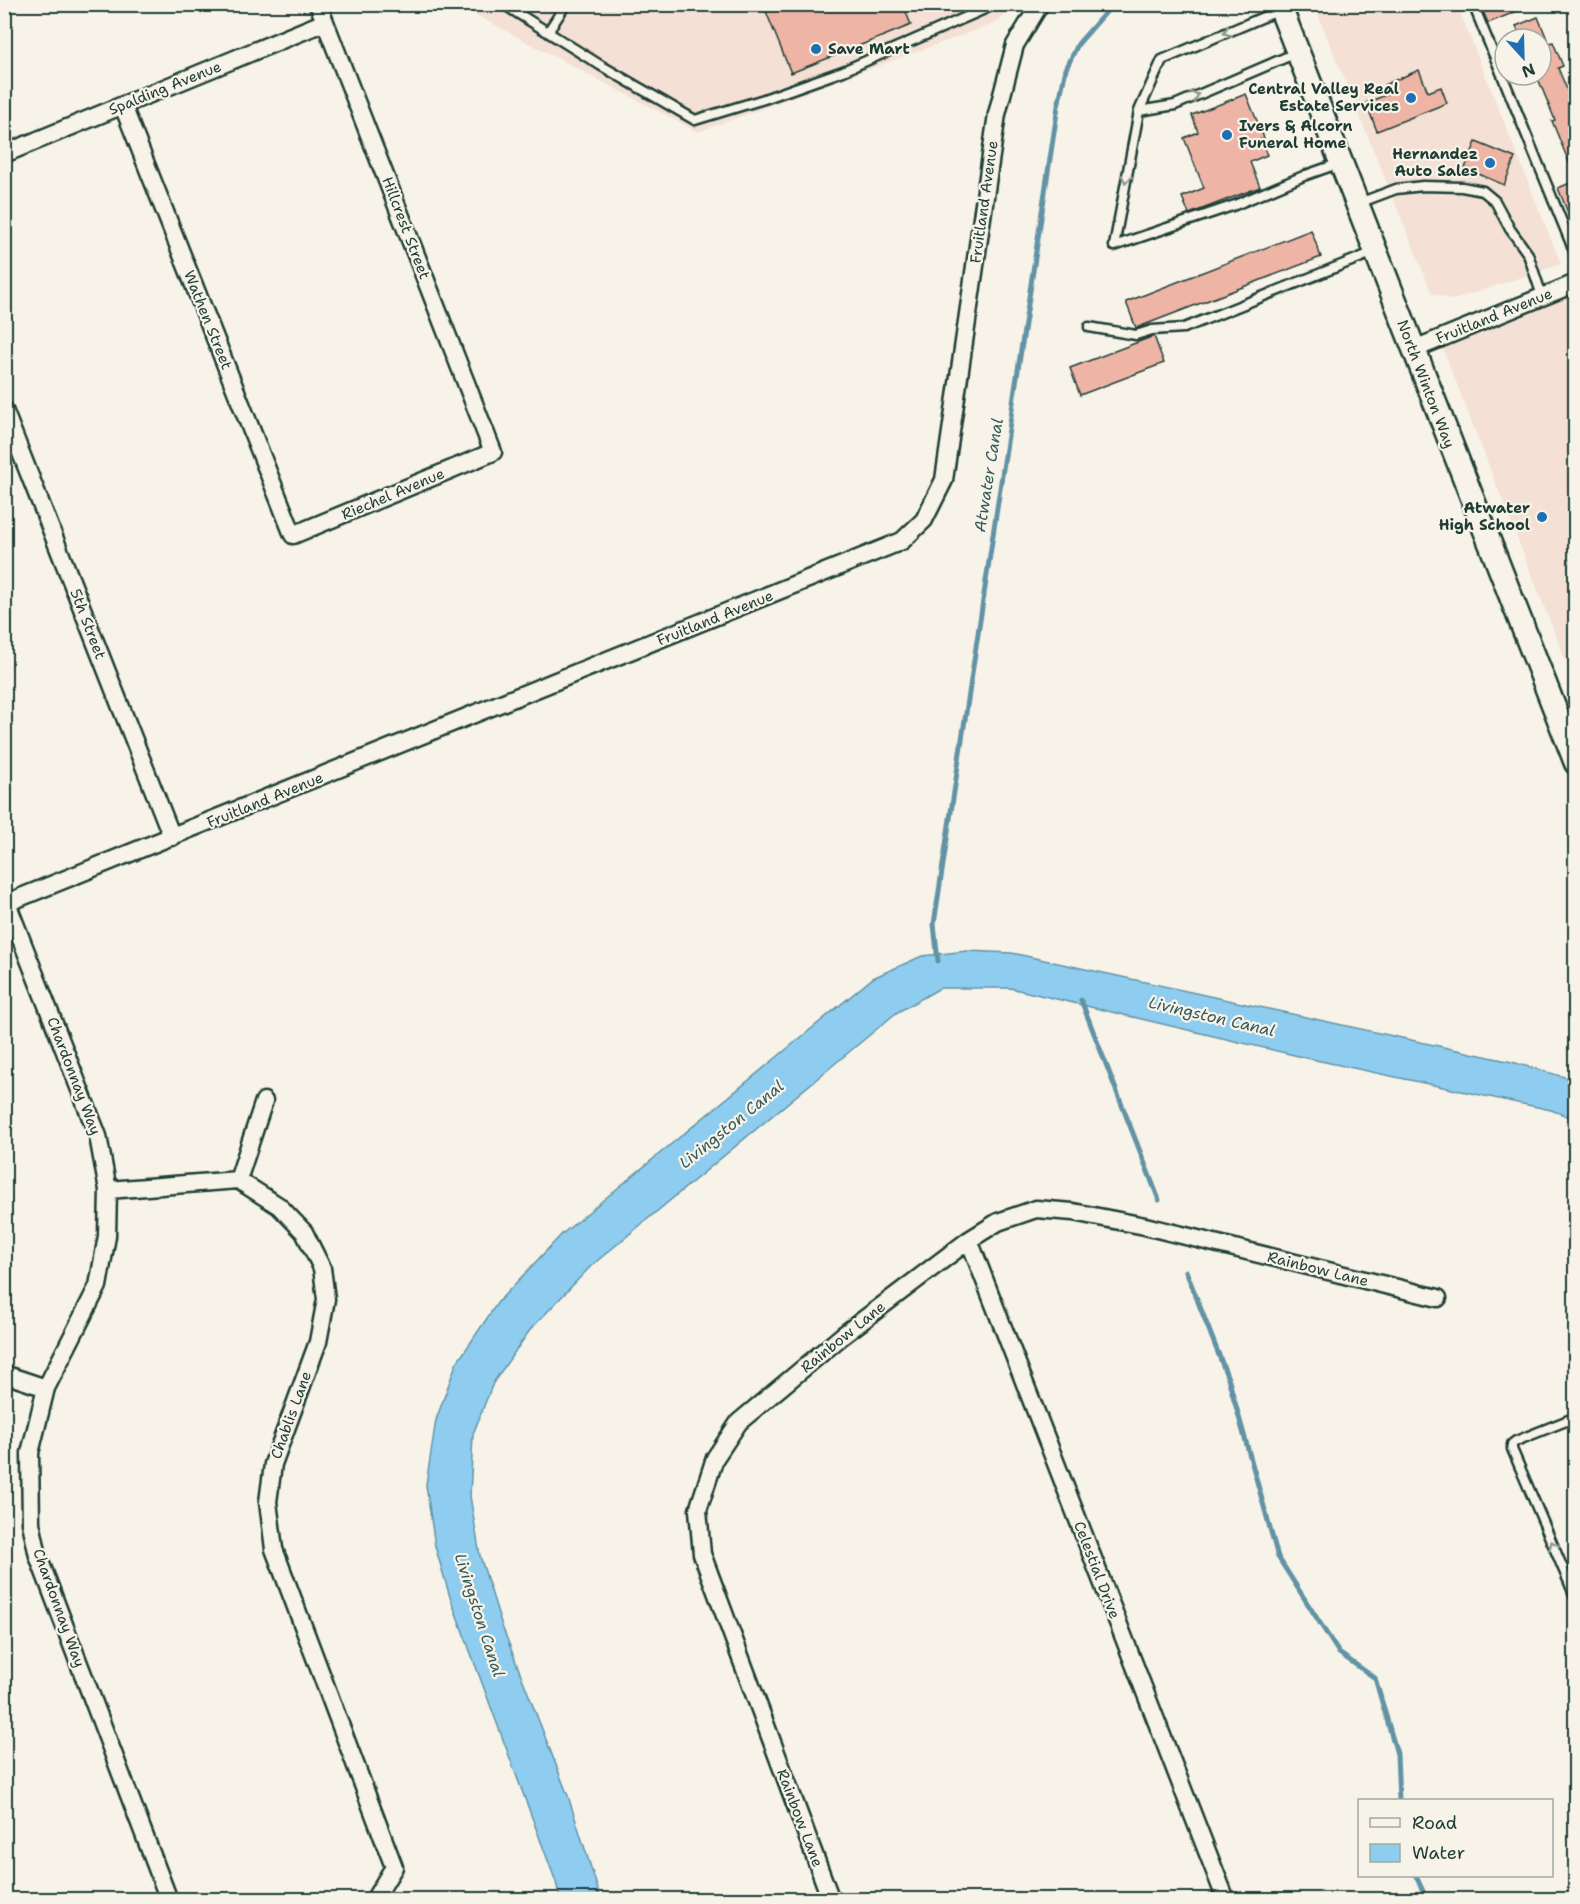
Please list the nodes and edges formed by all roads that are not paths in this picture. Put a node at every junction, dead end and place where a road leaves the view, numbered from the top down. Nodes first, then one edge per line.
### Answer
1 (318, 4) edge
2 (503, 4) edge
3 (567, 4) edge
4 (990, 4) edge
5 (1040, 4) edge
6 (1473, 4) edge
7 (1280, 7) edge
8 (325, 22) junction
9 (549, 32) junction
10 (1297, 53) junction
11 (123, 106) junction
12 (1139, 111) junction
13 (4, 153) edge
14 (1340, 163) junction
15 (1356, 204) junction
16 (1374, 252) junction
17 (1575, 256) edge
18 (1575, 283) edge
19 (1542, 297) junction
20 (1089, 327) dead end
21 (1412, 350) junction
22 (4, 410) edge
23 (493, 452) joint
24 (293, 535) joint
25 (1575, 764) edge
26 (172, 837) junction
27 (6, 904) edge
28 (264, 1101) dead end
29 (238, 1180) junction
30 (108, 1190) junction
31 (969, 1240) junction
32 (1438, 1298) dead end
33 (4, 1374) edge
34 (46, 1388) junction
35 (1575, 1417) edge
36 (1575, 1599) edge
37 (169, 1899) edge
38 (374, 1899) edge
39 (831, 1899) edge
40 (1226, 1899) edge

1 - 8 street, Hillcrest Street
2 - 9 lane
3 - 9 lane
4 - 9 lane
5 - 26 street, Fruitland Avenue
6 - 17 lane
7 - 10 main road, North Winton Way
7 -> 12 lane
8 - 11 street, Spalding Avenue
8 - 23 street, Hillcrest Street
12 -> 10 lane
10 - 14 main road, North Winton Way
11 - 13 street, Spalding Avenue
11 - 24 street, Wathen Street
12 -> 14 lane
14 - 15 main road, North Winton Way
15 - 16 main road, North Winton Way
15 - 19 lane
16 - 20 lane
16 - 21 main road, North Winton Way
18 - 19 street, Fruitland Avenue
19 - 21 street, Fruitland Avenue
21 - 25 main road, North Winton Way
22 - 26 street, 5th Street
23 - 24 street, Riechel Avenue
26 - 27 street, Fruitland Avenue
27 - 30 street, Chardonnay Way
28 - 29 street
29 - 30 street
29 - 38 street, Chablis Lane
30 - 34 street, Chardonnay Way
31 - 32 street, Rainbow Lane
31 - 39 street, Rainbow Lane
31 - 40 street, Celestial Drive
33 - 34 street
34 - 37 street, Chardonnay Way
36 -> 35 lane

